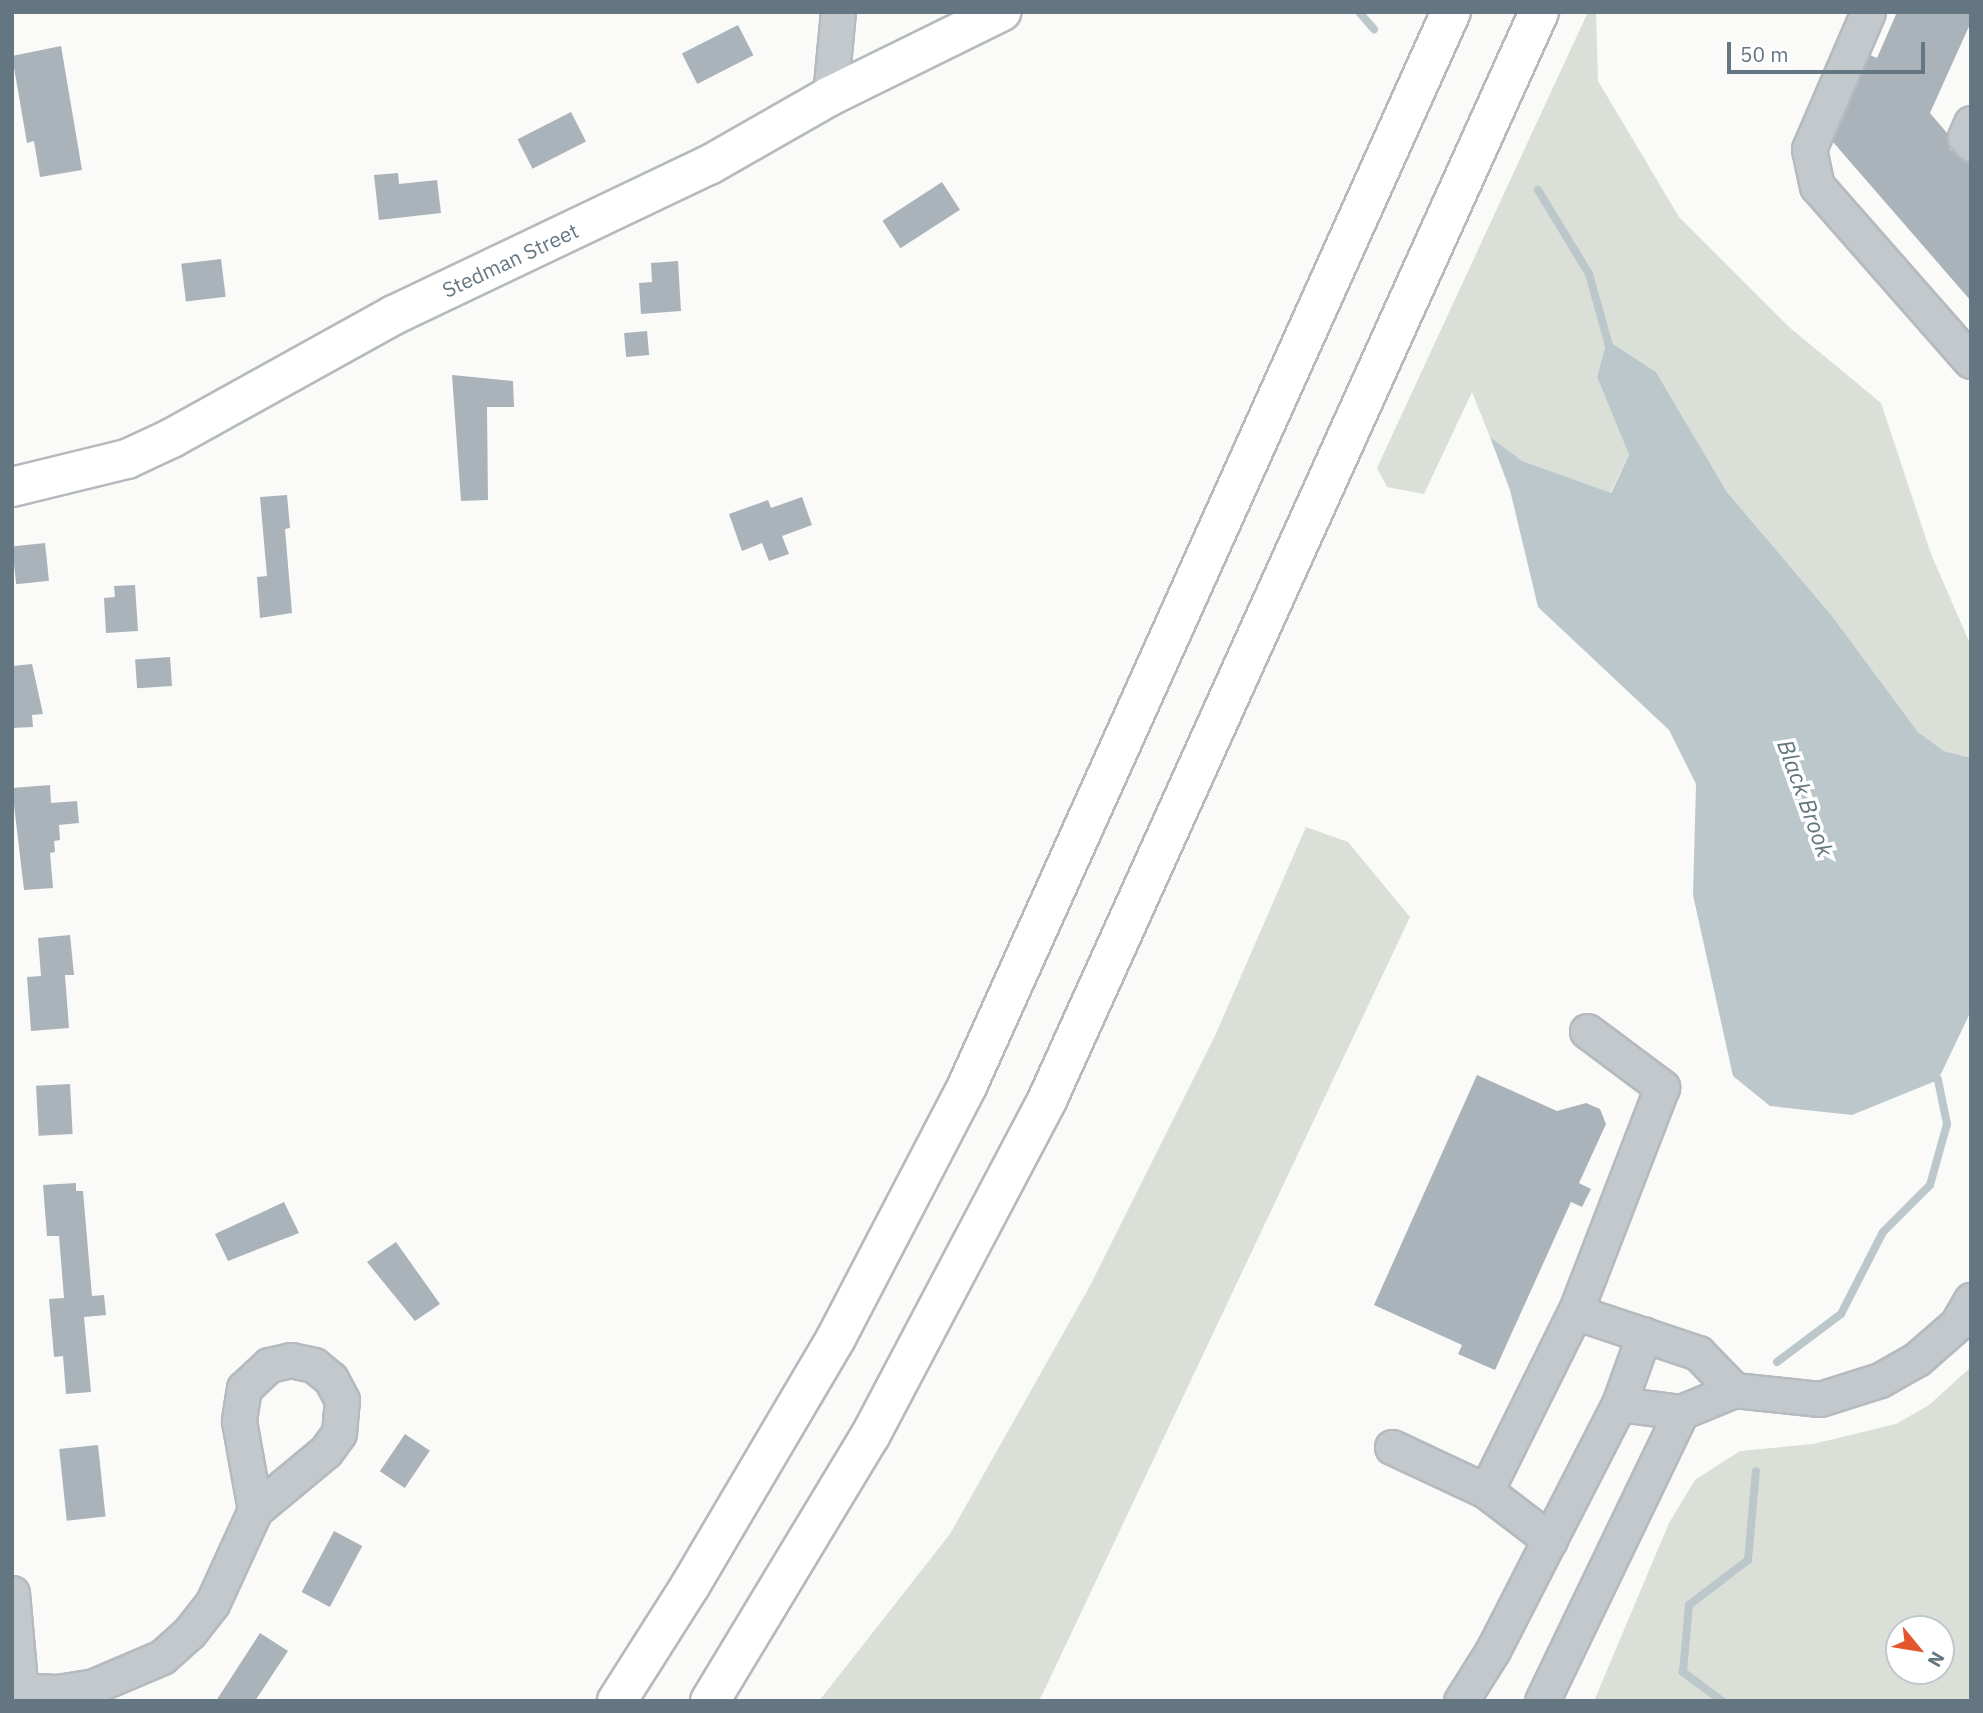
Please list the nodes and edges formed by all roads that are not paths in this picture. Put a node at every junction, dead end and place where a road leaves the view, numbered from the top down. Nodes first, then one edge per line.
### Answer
1 (838, 12) edge
2 (1001, 12) edge
3 (1451, 12) edge
4 (1539, 12) edge
5 (1868, 12) edge
6 (830, 96) junction
7 (1971, 123) edge
8 (1971, 144) edge
9 (1971, 361) edge
10 (12, 487) edge
11 (1587, 1031) dead end
12 (1971, 1300) edge
13 (1575, 1312) junction
14 (1644, 1334) junction
15 (1734, 1390) junction
16 (1619, 1404) junction
17 (1681, 1412) junction
18 (1392, 1447) dead end
19 (1486, 1491) junction
20 (255, 1510) dead end
21 (1550, 1540) junction
22 (12, 1593) edge
23 (16, 1691) edge
24 (617, 1701) edge
25 (710, 1701) edge
26 (1461, 1701) edge
27 (1542, 1701) edge

1 - 6 street
2 - 6 main road, Stedman Street
3 - 24 main road
4 - 25 main road
5 - 9 street
6 - 10 main road, Stedman Street
7 - 8 street
11 - 13 street
12 - 15 street
13 - 14 street
13 - 19 street
14 - 15 street
14 - 16 street
15 - 17 street
16 - 17 street
16 - 21 street
17 - 27 street
18 - 19 street
19 - 21 street
20 - 23 street
21 - 26 street
22 - 23 street

